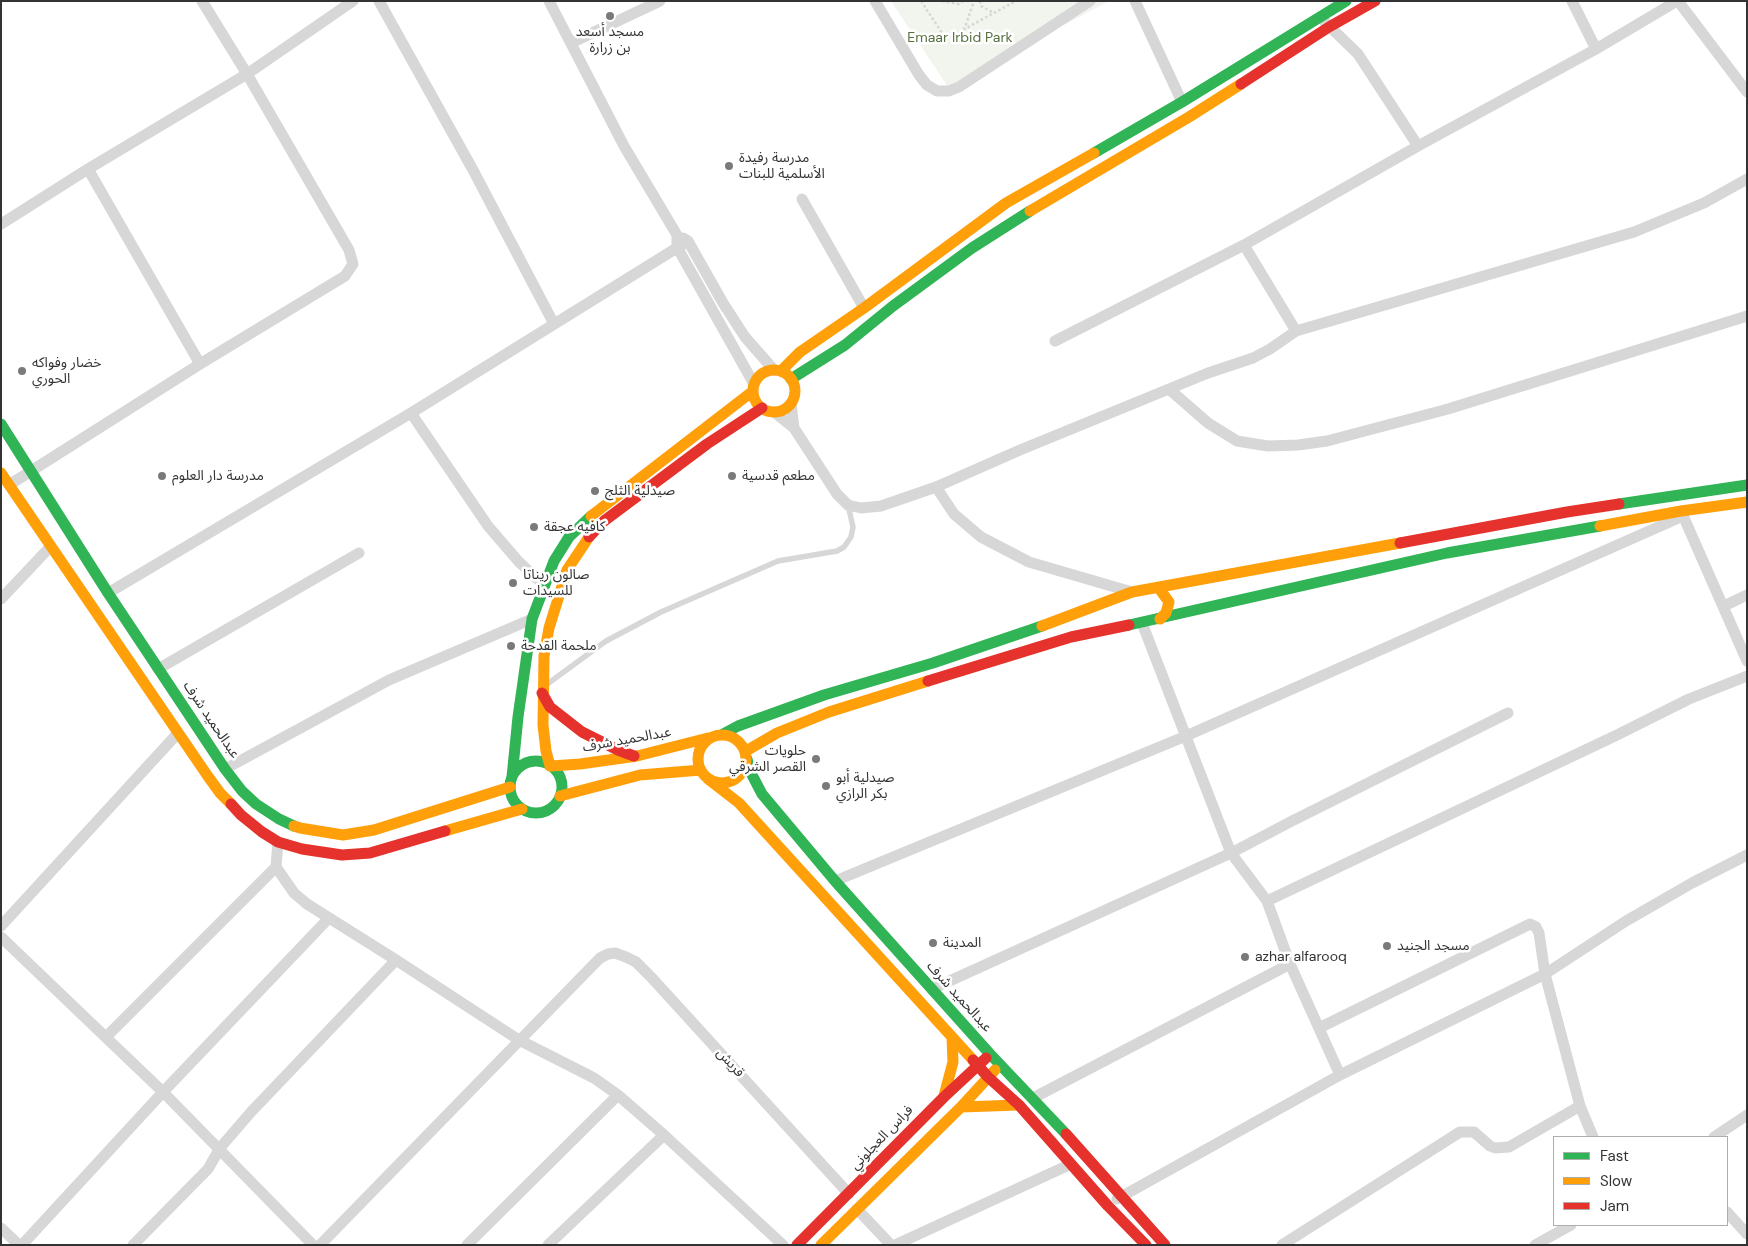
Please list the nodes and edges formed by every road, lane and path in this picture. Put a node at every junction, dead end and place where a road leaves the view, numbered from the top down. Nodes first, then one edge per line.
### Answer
1 (202, 1) edge
2 (353, 1) edge
3 (379, 1) edge
4 (549, 1) edge
5 (660, 1) edge
6 (875, 1) edge
7 (921, 1) edge
8 (942, 1) edge
9 (963, 1) edge
10 (974, 1) edge
11 (980, 1) edge
12 (1016, 1) edge
13 (1090, 1) edge
14 (1135, 1) edge
15 (1346, 1) edge
16 (1375, 1) edge
17 (1572, 1) edge
18 (1678, 1) edge
19 (994, 13) junction
20 (1320, 16) junction
21 (1329, 27) junction
22 (964, 30) junction
23 (571, 43) junction
24 (1596, 49) junction
25 (247, 74) junction
26 (1747, 92) edge
27 (1182, 102) junction
28 (1418, 146) junction
29 (88, 169) junction
30 (1747, 179) edge
31 (802, 199) dead end
32 (1, 224) edge
33 (677, 235) junction
34 (688, 241) junction
35 (1244, 245) junction
36 (677, 247) junction
37 (864, 308) junction
38 (1747, 316) edge
39 (554, 324) junction
40 (1296, 331) junction
41 (1055, 341) dead end
42 (200, 364) junction
43 (777, 371) junction
44 (791, 379) junction
45 (754, 388) junction
46 (1169, 389) junction
47 (791, 403) junction
48 (762, 408) junction
49 (774, 412) junction
50 (411, 413) junction
51 (1, 424) edge
52 (794, 428) junction
53 (32, 472) junction
54 (1, 473) edge
55 (1747, 485) edge
56 (9, 486) junction
57 (936, 487) junction
58 (1747, 502) edge
59 (848, 504) junction
60 (1682, 513) junction
61 (50, 547) junction
62 (359, 553) dead end
63 (544, 585) junction
64 (1158, 587) junction
65 (1132, 592) junction
66 (108, 593) junction
67 (1747, 595) edge
68 (1, 599) edge
69 (1110, 600) junction
70 (1724, 606) junction
71 (1160, 618) junction
72 (532, 619) junction
73 (1142, 622) junction
74 (1118, 628) junction
75 (1747, 662) edge
76 (158, 669) junction
77 (1747, 676) edge
78 (542, 693) junction
79 (1508, 713) dead end
80 (178, 733) junction
81 (723, 734) junction
82 (1186, 736) junction
83 (708, 738) junction
84 (746, 755) junction
85 (637, 756) junction
86 (551, 766) junction
87 (225, 769) junction
88 (704, 774) junction
89 (511, 782) junction
90 (560, 796) junction
91 (479, 798) junction
92 (522, 809) junction
93 (487, 820) junction
94 (278, 842) junction
95 (1232, 852) junction
96 (1747, 855) edge
97 (276, 867) junction
98 (835, 881) junction
99 (1267, 900) junction
100 (329, 918) junction
101 (1, 926) edge
102 (1, 937) edge
103 (396, 960) junction
104 (1290, 964) junction
105 (1545, 974) junction
106 (932, 989) junction
107 (1319, 1028) junction
108 (107, 1036) junction
109 (952, 1038) junction
110 (519, 1040) junction
111 (990, 1054) junction
112 (978, 1065) junction
113 (1001, 1065) junction
114 (1340, 1076) junction
115 (988, 1077) junction
116 (163, 1092) junction
117 (618, 1095) junction
118 (944, 1097) junction
119 (1032, 1098) junction
120 (1019, 1104) junction
121 (1580, 1106) junction
122 (961, 1107) junction
123 (1747, 1115) edge
124 (664, 1135) junction
125 (1593, 1136) edge
126 (1716, 1136) edge
127 (220, 1148) junction
128 (1071, 1164) junction
129 (849, 1194) junction
130 (1121, 1196) junction
131 (1108, 1206) junction
132 (857, 1209) junction
133 (1728, 1213) edge
134 (1569, 1226) edge
135 (1, 1228) edge
136 (1747, 1234) edge
137 (20, 1245) edge
138 (133, 1245) edge
139 (313, 1245) edge
140 (320, 1245) edge
141 (467, 1245) edge
142 (548, 1245) edge
143 (783, 1245) edge
144 (797, 1245) edge
145 (821, 1245) edge
146 (893, 1245) edge
147 (1146, 1245) edge
148 (1165, 1245) edge
149 (1282, 1245) edge
150 (1535, 1245) edge

1 - 25 street
2 - 25 street
3 - 39 street
4 - 23 street
5 - 23 street
6 - 13 street
7 - 22 path
8 - 9 path
10 - 22 path
11 - 19 path
12 - 19 path
14 - 27 street
15 - 20 street
16 - 21 street
17 - 24 street
18 - 24 street
18 - 26 street
19 - 22 path
20 - 21 street
20 - 27 street
21 - 28 street
21 - 44 street
23 - 33 street
24 - 28 street
25 - 29 street
25 - 42 street
27 - 37 street
28 - 35 street
29 - 32 street
29 - 42 street
30 - 40 street
31 - 37 street
33 - 34 street
33 - 36 street
34 - 36 street
34 - 43 street
35 - 40 street
35 - 41 street
36 - 39 street
36 - 45 street
37 - 43 street
38 - 46 street
39 - 50 street
40 - 46 street
42 - 53 street
43 - 44 street
43 - 45 street
44 - 47 street
45 - 48 street
45 - 63 street
46 - 57 street
47 - 49 street
47 - 52 street
48 - 49 street
48 - 78 street
49 - 52 street
50 - 63 street
50 - 66 street
51 - 53 street, عبدالحميد شرف
52 - 59 street
53 - 56 street
53 - 66 street, عبدالحميد شرف
54 - 56 street
55 - 64 street
56 - 61 street
57 - 59 street
57 - 65 street
58 - 60 street
59 - 78 lane
60 - 70 street
60 - 71 street
60 - 82 street
61 - 68 street
61 - 80 street
62 - 76 street
63 - 72 street
64 - 65 street
64 - 71 street
65 - 69 street
66 - 76 street, عبدالحميد شرف
67 - 70 street
69 - 74 street
69 - 81 street
70 - 75 street
71 - 73 street
72 - 87 street
72 - 89 street
73 - 74 street
73 - 82 street
74 - 84 street
76 - 87 street, عبدالحميد شرف
77 - 99 street
78 - 85 street
78 - 86 street
79 - 95 street
80 - 94 street
80 - 101 street
81 - 83 street
81 - 84 street
82 - 95 street
82 - 98 street
83 - 85 street, عبدالحميد شرف
83 - 88 street
84 - 88 street
84 - 98 street, عبدالحميد شرف
85 - 86 street, عبدالحميد شرف
86 - 89 street
86 - 90 street
87 - 91 street, عبدالحميد شرف
88 - 90 street
88 - 109 street
89 - 91 street, عبدالحميد شرف
89 - 92 street
90 - 92 street
91 - 93 street
92 - 93 street
93 - 94 street
94 - 97 street
95 - 99 street
95 - 106 street
96 - 105 street
97 - 100 street
97 - 108 street
98 - 106 street, عبدالحميد شرف
99 - 104 street
100 - 103 street
100 - 116 street
102 - 108 street
103 - 110 street
103 - 127 street
104 - 107 street
104 - 119 street
105 - 107 street
105 - 114 street
105 - 121 street
106 - 111 street, عبدالحميد شرف
107 - 114 street
108 - 116 street
109 - 112 street
109 - 118 street
110 - 117 street
110 - 129 street, قريش
110 - 140 street
111 - 112 street, فراس العجلوني
111 - 113 street, عبدالحميد شرف
112 - 115 street
112 - 118 street, فراس العجلوني
113 - 115 street
113 - 119 street, عبدالحميد شرف
114 - 130 street
115 - 120 street
115 - 122 street
116 - 127 street
116 - 137 street
117 - 124 street
117 - 141 street
118 - 129 street, فراس العجلوني
119 - 130 street, عبدالحميد شرف
120 - 122 street
120 - 128 street
121 - 125 street
121 - 149 street
122 - 132 street
123 - 126 street
124 - 142 street
124 - 143 street
127 - 138 street
127 - 139 street
128 - 131 street
128 - 146 street
129 - 144 street, فراس العجلوني
130 - 131 street
130 - 148 street, عبدالحميد شرف
131 - 147 street
132 - 145 street
132 - 146 street
133 - 136 street
134 - 150 street
135 - 137 street

